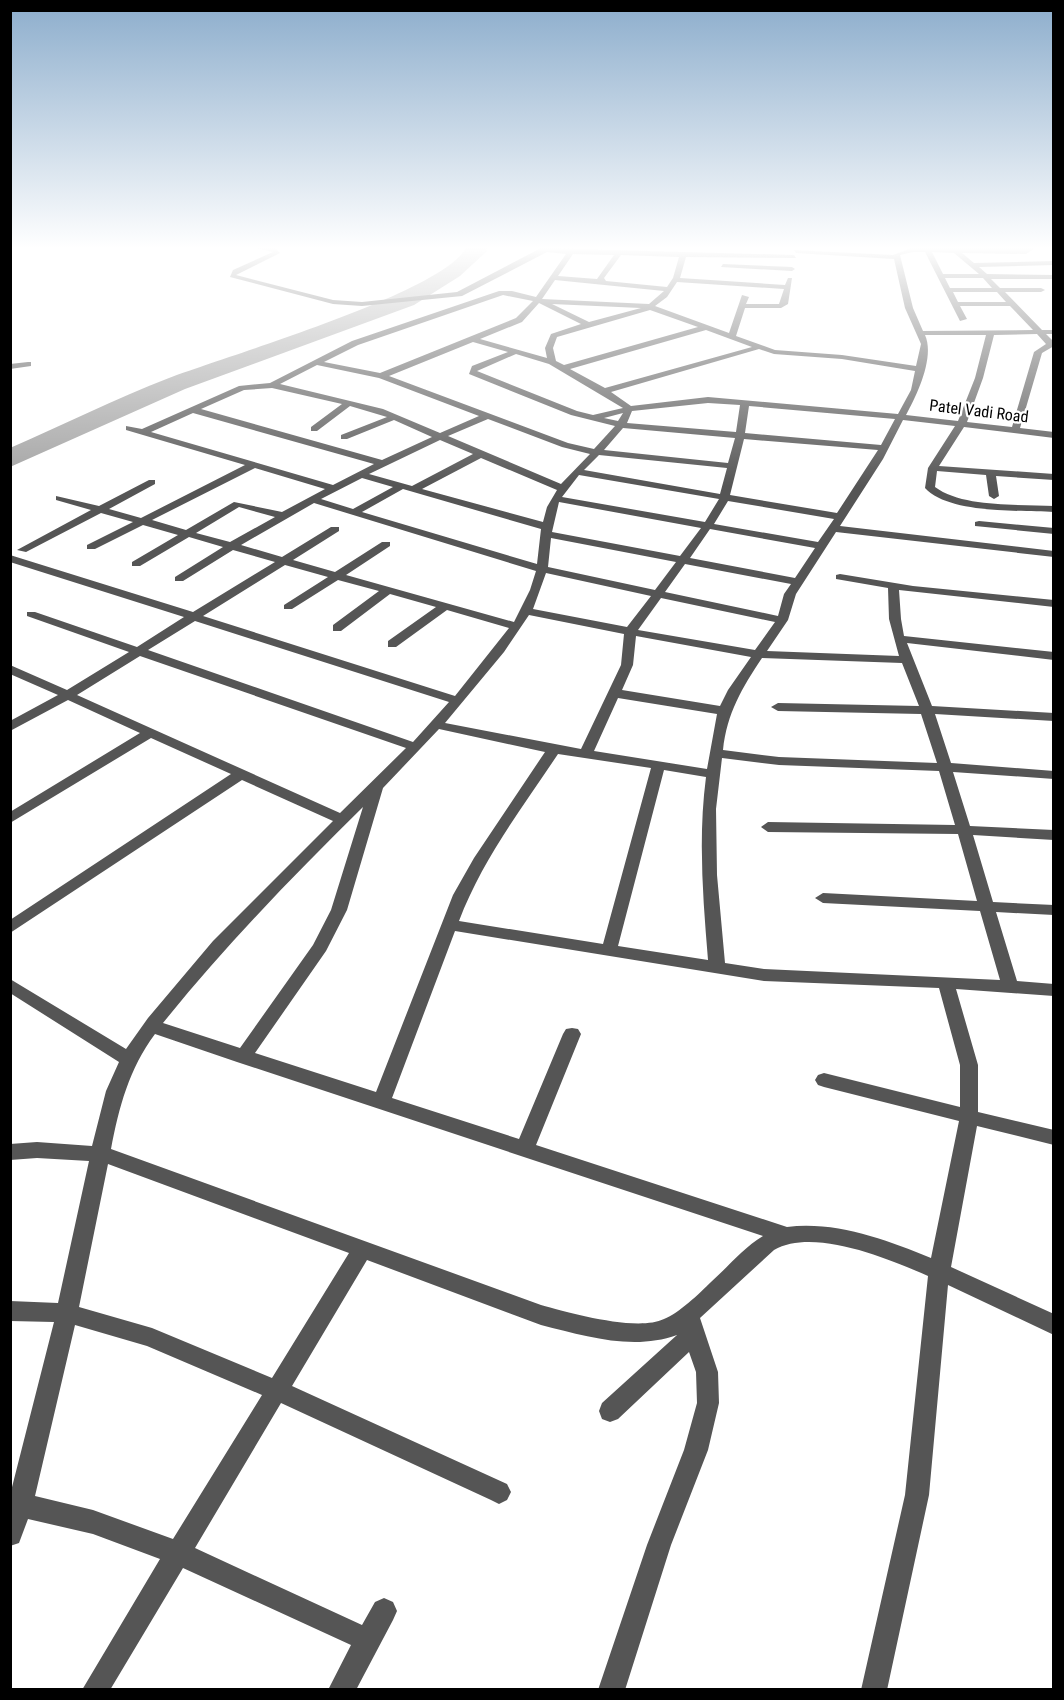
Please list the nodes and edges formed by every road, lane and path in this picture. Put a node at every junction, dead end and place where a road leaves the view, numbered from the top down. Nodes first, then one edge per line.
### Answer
1 (401, 327) edge
2 (501, 327) edge
3 (582, 327) edge
4 (706, 327) edge
5 (707, 327) edge
6 (735, 327) edge
7 (918, 327) edge
8 (1034, 327) edge
9 (1038, 332) junction
10 (1053, 332) edge
11 (921, 333) junction
12 (990, 333) junction
13 (732, 337) junction
14 (472, 339) junction
15 (759, 347) junction
16 (819, 349) dead end
17 (517, 351) junction
18 (797, 354) junction
19 (317, 363) junction
20 (28, 364) dead end
21 (557, 365) junction
22 (10, 367) edge
23 (920, 369) junction
24 (381, 376) junction
25 (272, 385) junction
26 (605, 392) junction
27 (745, 402) junction
28 (349, 403) junction
29 (629, 409) junction
30 (193, 410) junction
31 (487, 416) junction
32 (395, 417) junction
33 (590, 418) junction
34 (906, 418) junction
35 (961, 424) junction
36 (622, 425) junction
37 (129, 428) dead end
38 (314, 429) dead end
39 (1015, 431) junction
40 (143, 432) junction
41 (439, 435) junction
42 (1053, 435) edge
43 (344, 437) dead end
44 (740, 437) junction
45 (884, 448) junction
46 (594, 452) junction
47 (481, 454) junction
48 (382, 463) junction
49 (253, 465) junction
50 (731, 466) junction
51 (933, 468) junction
52 (576, 472) junction
53 (991, 472) junction
54 (359, 474) junction
55 (1053, 477) edge
56 (152, 482) dead end
57 (402, 486) junction
58 (333, 488) junction
59 (413, 489) junction
60 (560, 494) junction
61 (994, 496) dead end
62 (725, 497) junction
63 (60, 498) dead end
64 (313, 500) junction
65 (100, 509) junction
66 (1053, 509) edge
67 (354, 512) junction
68 (284, 516) junction
69 (840, 517) junction
70 (139, 520) junction
71 (979, 524) dead end
72 (706, 526) junction
73 (833, 528) junction
74 (335, 529) dead end
75 (547, 530) junction
76 (1053, 531) edge
77 (186, 534) junction
78 (386, 544) dead end
79 (230, 546) junction
80 (821, 546) junction
81 (91, 547) dead end
82 (22, 550) dead end
83 (1053, 554) edge
84 (10, 558) edge
85 (682, 560) junction
86 (282, 561) junction
87 (136, 564) dead end
88 (542, 569) junction
89 (334, 576) junction
90 (840, 577) dead end
91 (179, 579) dead end
92 (798, 582) junction
93 (894, 585) junction
94 (387, 591) junction
95 (658, 594) junction
96 (1053, 604) edge
97 (288, 607) dead end
98 (444, 607) junction
99 (525, 611) junction
100 (31, 614) dead end
101 (193, 617) junction
102 (782, 620) junction
103 (516, 626) junction
104 (337, 628) dead end
105 (630, 632) junction
106 (900, 639) junction
107 (392, 644) dead end
108 (138, 652) junction
109 (760, 654) junction
110 (1053, 656) edge
111 (908, 660) junction
112 (10, 669) edge
113 (614, 693) junction
114 (68, 695) junction
115 (458, 701) junction
116 (778, 707) dead end
117 (927, 710) junction
118 (724, 711) junction
119 (1053, 717) edge
120 (436, 725) junction
121 (10, 727) edge
122 (150, 733) junction
123 (415, 747) junction
124 (554, 749) junction
125 (716, 753) junction
126 (586, 754) junction
127 (659, 765) junction
128 (944, 767) junction
129 (241, 774) junction
130 (714, 774) junction
131 (1053, 775) edge
132 (376, 786) junction
133 (10, 819) edge
134 (343, 820) junction
135 (768, 827) dead end
136 (963, 830) junction
137 (1053, 835) edge
138 (823, 898) dead end
139 (985, 904) junction
140 (1053, 910) edge
141 (450, 925) junction
142 (10, 928) edge
143 (609, 950) junction
144 (717, 968) junction
145 (946, 982) junction
146 (10, 985) edge
147 (1010, 986) junction
148 (1053, 990) edge
149 (152, 1026) junction
150 (572, 1035) dead end
151 (243, 1057) junction
152 (128, 1059) junction
153 (824, 1080) dead end
154 (381, 1102) junction
155 (969, 1116) junction
156 (1053, 1138) edge
157 (525, 1149) junction
158 (10, 1152) edge
159 (102, 1154) junction
160 (786, 1235) junction
161 (362, 1250) junction
162 (939, 1273) junction
163 (10, 1311) edge
164 (67, 1312) junction
165 (691, 1323) junction
166 (1053, 1325) edge
167 (277, 1390) junction
168 (610, 1411) dead end
169 (499, 1491) dead end
170 (16, 1506) edge
171 (10, 1534) edge
172 (178, 1553) junction
173 (384, 1611) dead end
174 (353, 1633) dead end
175 (95, 1689) edge
176 (341, 1689) edge
177 (610, 1689) edge
178 (874, 1689) edge

1 - 19 street
2 - 14 street
3 - 21 street
4 - 21 street
5 - 13 street
6 - 13 street
7 - 11 street
8 - 9 street
9 - 10 street
9 - 12 street
9 - 39 street
11 - 12 street
11 - 23 street
12 - 35 street
13 - 15 street
14 - 17 street
14 - 24 street
15 - 18 street
15 - 26 street
16 - 18 street
17 - 21 street
17 - 33 street
18 - 23 street
19 - 24 street
19 - 25 street
20 - 22 street
21 - 26 street
23 - 34 street
24 - 31 street
25 - 28 street
25 - 30 street
26 - 29 street
27 - 29 street, Patel Vadi Road
27 - 34 street, Patel Vadi Road
27 - 44 street
28 - 32 street
28 - 38 street
29 - 33 street, Patel Vadi Road
29 - 36 street
30 - 40 street
30 - 48 street
31 - 41 street
31 - 46 street
32 - 41 street
32 - 43 street
33 - 36 street
34 - 35 street, Patel Vadi Road
34 - 45 street
35 - 39 street, Patel Vadi Road
35 - 51 street
36 - 44 street
36 - 46 street
37 - 40 street
39 - 42 street, Patel Vadi Road
40 - 49 street
41 - 47 street
41 - 48 street
44 - 45 street
44 - 50 street
45 - 69 street
46 - 50 street
46 - 52 street
47 - 59 street
47 - 60 street
48 - 54 street
49 - 58 street
49 - 70 street
50 - 62 street
51 - 53 street
51 - 66 street
52 - 60 street
52 - 62 street
53 - 55 street
53 - 61 street
54 - 57 street
54 - 58 street
56 - 65 street
57 - 59 street
57 - 67 street
58 - 64 street
59 - 75 street
60 - 72 street
60 - 75 street
62 - 69 street
62 - 72 street
63 - 65 street
64 - 67 street
64 - 68 street
65 - 70 street
65 - 82 street
67 - 88 street
68 - 77 street
68 - 79 street
69 - 73 street
70 - 77 street
70 - 81 street
71 - 76 street
72 - 80 street
72 - 85 street
73 - 80 street
73 - 83 street
74 - 86 street
75 - 85 street
75 - 88 street
77 - 79 street
77 - 87 street
78 - 89 street
79 - 86 street
79 - 91 street
80 - 92 street
84 - 101 street
85 - 92 street
85 - 95 street
86 - 89 street
86 - 101 street
88 - 95 street
88 - 99 street
89 - 94 street
89 - 97 street
90 - 93 street
92 - 102 street
93 - 96 street
93 - 106 street
94 - 98 street
94 - 104 street
95 - 102 street
95 - 105 street
98 - 103 street
98 - 107 street
99 - 103 street
99 - 105 street
100 - 108 street
101 - 108 street
101 - 115 street
102 - 109 street
103 - 115 street
105 - 109 street
105 - 113 street
106 - 110 street
106 - 111 street
108 - 114 street
108 - 123 street
109 - 111 street
109 - 118 street
111 - 117 street
112 - 114 street
113 - 118 street
113 - 126 street
114 - 121 street
114 - 122 street
115 - 120 street
116 - 117 street
117 - 119 street
117 - 128 street
118 - 125 street
120 - 123 street
120 - 124 street
122 - 129 street
122 - 133 street
123 - 132 street
124 - 126 street
124 - 141 street
125 - 128 street
125 - 130 street
126 - 127 street
127 - 130 street
127 - 143 street
128 - 131 street
128 - 136 street
129 - 134 street
129 - 142 street
130 - 144 street
132 - 134 street
132 - 151 street
134 - 149 street
135 - 136 street
136 - 137 street
136 - 139 street
138 - 139 street
139 - 140 street
139 - 147 street
141 - 143 street
141 - 154 street
143 - 144 street
144 - 145 street
145 - 147 street
145 - 155 street
146 - 152 street
147 - 148 street
149 - 151 street
149 - 152 street
150 - 157 street
151 - 154 street
152 - 159 street
153 - 155 street
154 - 157 street
155 - 156 street
155 - 162 street
157 - 160 street
158 - 159 street
159 - 161 street
159 - 164 street
160 - 162 street
160 - 165 street
161 - 165 street
161 - 167 street
162 - 166 street
162 - 178 street
163 - 164 street
164 - 167 street
164 - 170 street
165 - 168 street
165 - 177 street
167 - 169 street
167 - 172 street
170 - 171 street
170 - 172 street
172 - 174 street
172 - 175 street
173 - 176 street

